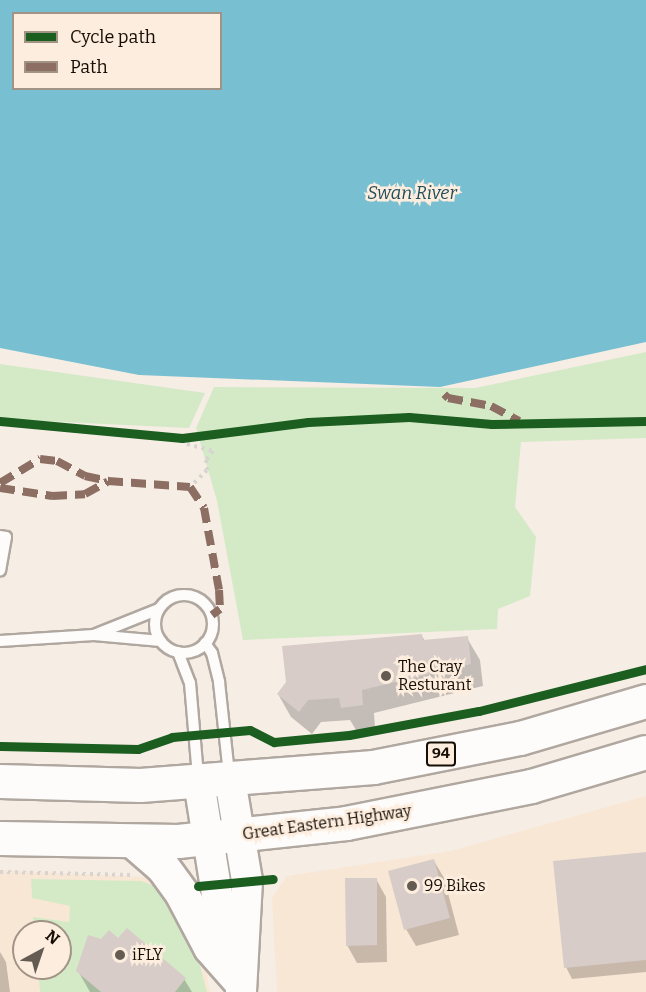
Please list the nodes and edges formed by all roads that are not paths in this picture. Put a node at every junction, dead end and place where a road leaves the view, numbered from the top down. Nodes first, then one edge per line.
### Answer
1 (0, 536) edge
2 (0, 570) edge
3 (159, 609) junction
4 (94, 635) junction
5 (160, 640) junction
6 (0, 641) edge
7 (205, 643) junction
8 (178, 652) junction
9 (646, 701) edge
10 (646, 752) edge
11 (0, 781) edge
12 (215, 781) junction
13 (224, 836) junction
14 (0, 838) edge
15 (134, 842) junction
16 (240, 986) edge

1 - 2 lane
3 - 4 lane
3 - 5 lane
3 - 7 lane
4 - 5 lane
4 - 6 lane
5 - 8 lane
7 - 8 lane
7 - 12 lane
8 - 12 lane
9 - 12 highway, 94
10 - 13 highway, Great Eastern Highway
11 - 12 highway, 94
12 - 13 main road
13 - 15 highway, Great Eastern Highway
13 - 16 main road
14 - 15 highway, Great Eastern Highway
15 - 16 highway

